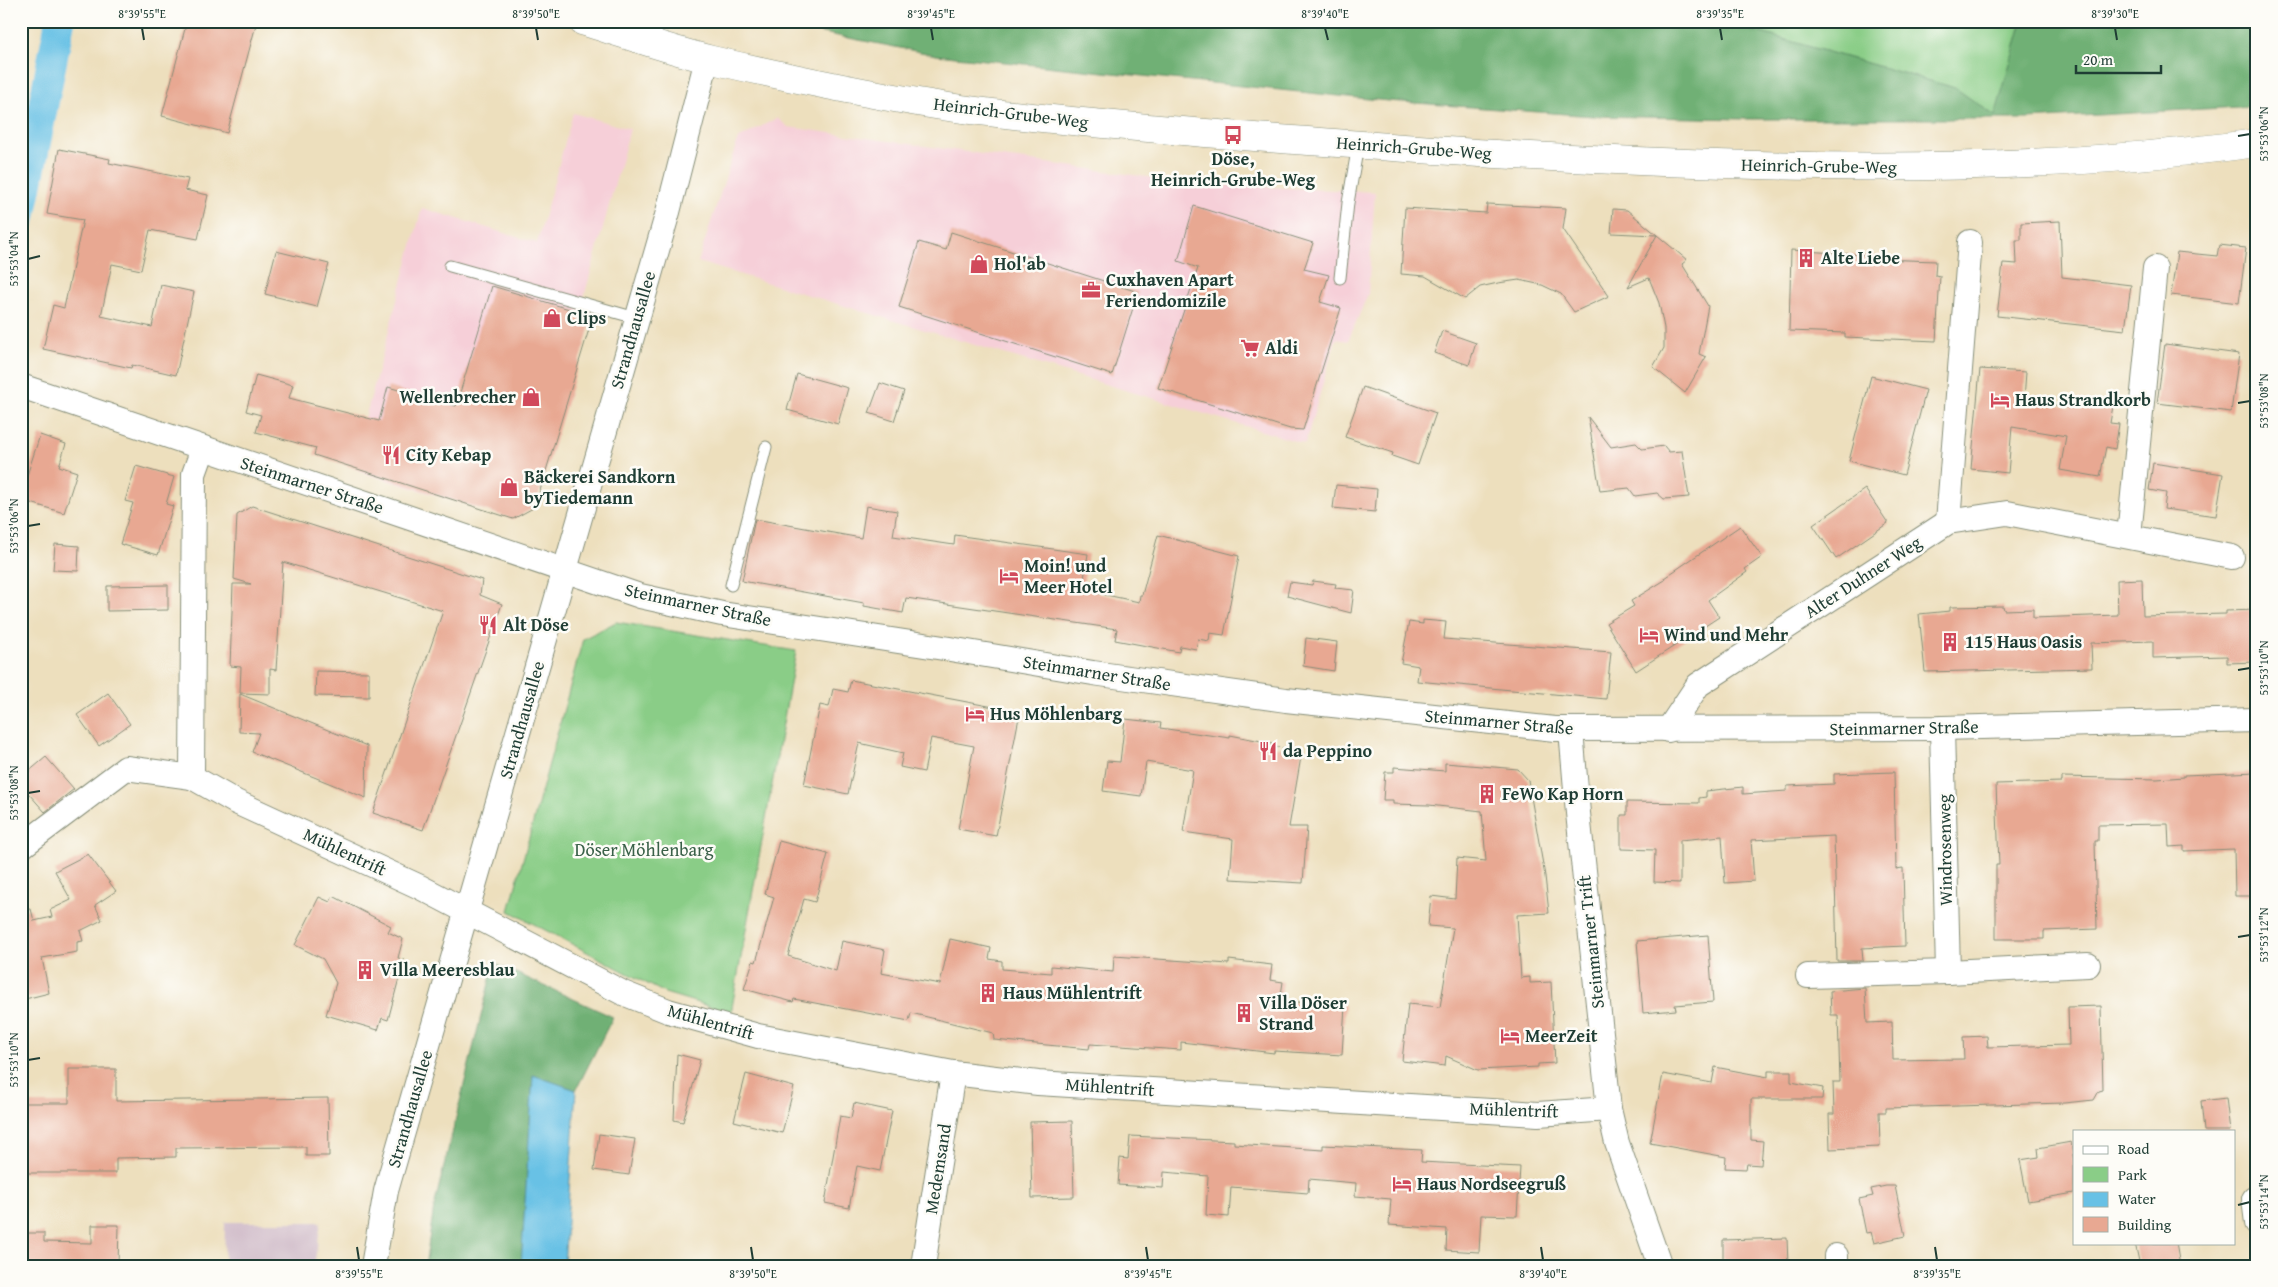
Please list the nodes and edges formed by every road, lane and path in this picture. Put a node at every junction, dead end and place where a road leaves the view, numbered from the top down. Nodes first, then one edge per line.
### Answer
1 (582, 21) edge
2 (707, 59) junction
3 (2257, 143) edge
4 (1358, 145) junction
5 (1970, 242) dead end
6 (450, 266) dead end
7 (2155, 268) dead end
8 (1340, 278) dead end
9 (636, 318) junction
10 (21, 386) edge
11 (766, 447) dead end
12 (203, 449) junction
13 (1948, 522) junction
14 (2129, 536) junction
15 (2232, 557) dead end
16 (565, 569) junction
17 (731, 585) dead end
18 (2257, 720) edge
19 (1942, 728) junction
20 (1572, 730) junction
21 (1668, 730) junction
22 (192, 777) junction
23 (21, 847) edge
24 (466, 912) junction
25 (2088, 965) dead end
26 (1948, 972) junction
27 (1808, 976) dead end
28 (953, 1073) junction
29 (1609, 1109) junction
30 (2254, 1199) dead end
31 (2257, 1223) edge
32 (373, 1266) edge
33 (922, 1266) edge
34 (1660, 1266) edge

1 - 2 street, Heinrich-Grube-Weg
2 - 4 street, Heinrich-Grube-Weg
2 - 9 street, Strandhausallee
3 - 4 street, Heinrich-Grube-Weg
4 - 8 lane
5 - 13 street
6 - 9 lane
7 - 14 street
9 - 16 street, Strandhausallee
10 - 12 street, Steinmarner Straße
11 - 17 lane
12 - 16 street, Steinmarner Straße
12 - 22 street
13 - 14 street, Alter Duhner Weg
13 - 21 street, Alter Duhner Weg
14 - 15 street, Alter Duhner Weg
16 - 20 street, Steinmarner Straße
16 - 24 street, Strandhausallee
18 - 19 street, Steinmarner Straße
19 - 21 street, Steinmarner Straße
19 - 26 street, Windrosenweg
20 - 21 street, Steinmarner Straße
20 - 29 street, Steinmarner Trift
22 - 23 street
22 - 24 street, Mühlentrift
24 - 28 street, Mühlentrift
24 - 32 street, Strandhausallee
25 - 26 street
26 - 27 street
28 - 29 street, Mühlentrift
28 - 33 street, Medemsand
29 - 34 street, Steinmarner Trift
30 - 31 street

